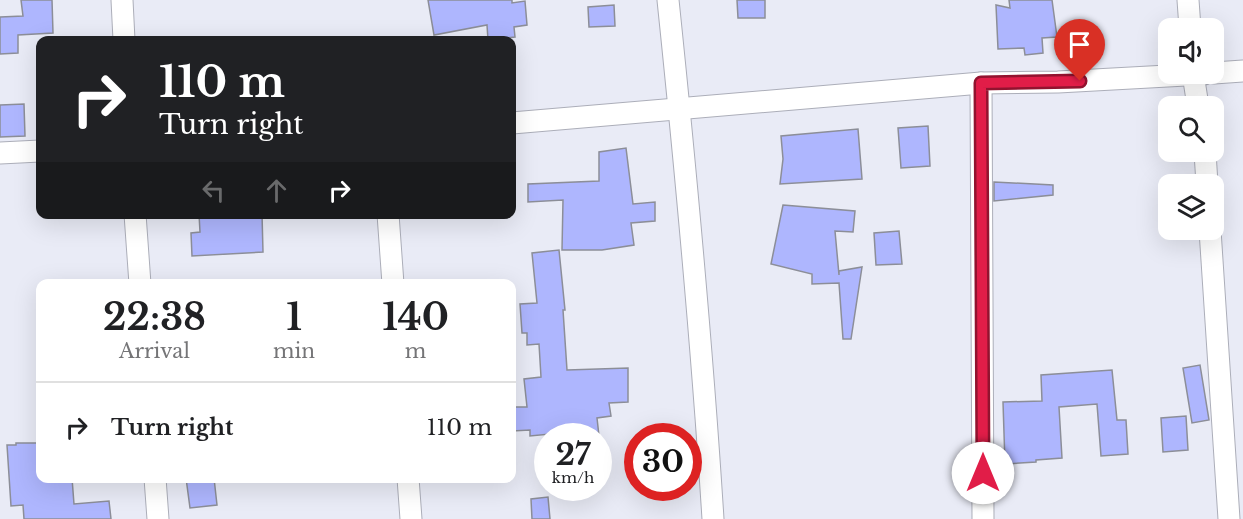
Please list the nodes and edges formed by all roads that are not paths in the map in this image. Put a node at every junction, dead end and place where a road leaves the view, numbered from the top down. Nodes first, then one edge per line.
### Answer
1 (122, 0) edge
2 (668, 0) edge
3 (1188, 0) edge
4 (1189, 18) edge
5 (124, 36) edge
6 (1243, 71) edge
7 (1224, 72) edge
8 (1158, 76) edge
9 (981, 83) junction
10 (680, 108) junction
11 (516, 123) edge
12 (36, 151) edge
13 (0, 153) edge
14 (135, 219) edge
15 (388, 219) edge
16 (1211, 240) edge
17 (140, 279) edge
18 (393, 279) edge
19 (155, 483) edge
20 (408, 483) edge
21 (158, 519) edge
22 (411, 519) edge
23 (713, 519) edge
24 (983, 519) edge
25 (1229, 519) edge

1 - 5 street
2 - 10 street
3 - 4 street
6 - 7 street
8 - 9 street
9 - 10 street
9 - 24 street
10 - 11 street
10 - 23 street
12 - 13 street
14 - 17 street
15 - 18 street
16 - 25 street
19 - 21 street
20 - 22 street

